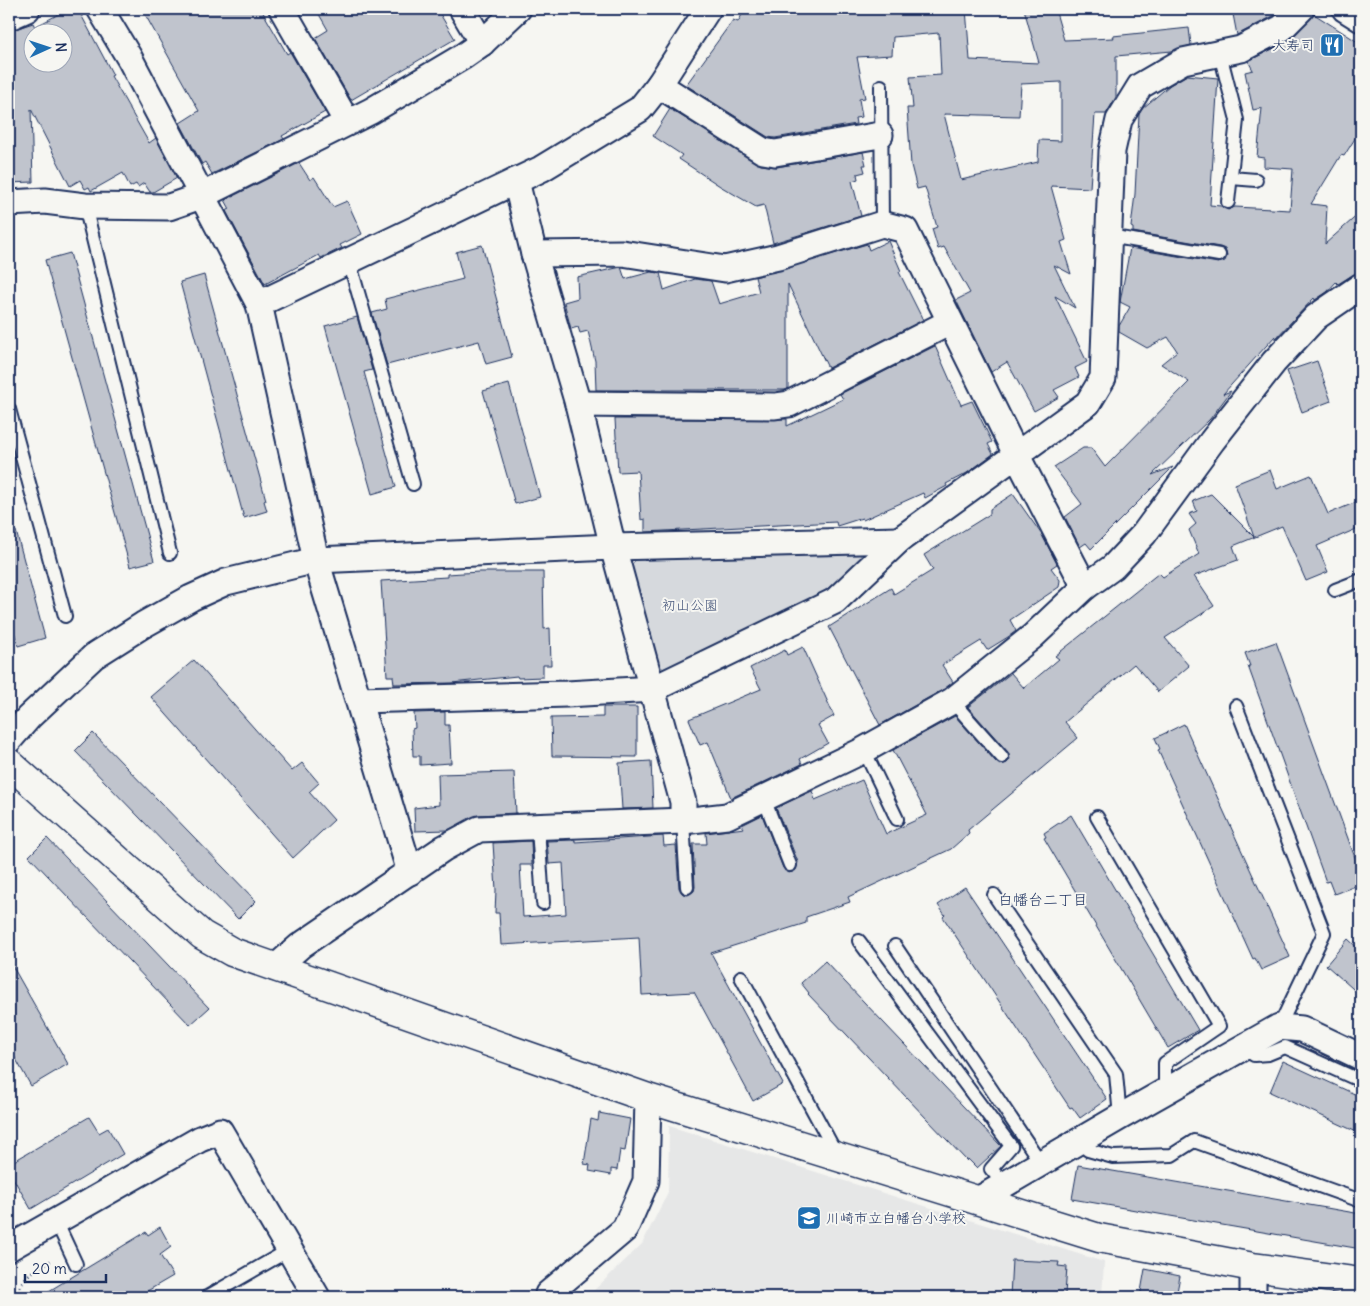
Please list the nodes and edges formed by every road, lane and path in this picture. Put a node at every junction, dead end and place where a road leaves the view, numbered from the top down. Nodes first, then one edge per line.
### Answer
1 (27, 9) edge
2 (100, 9) edge
3 (282, 9) edge
4 (462, 9) edge
5 (518, 9) edge
6 (708, 9) edge
7 (1301, 9) edge
8 (1346, 9) edge
9 (9, 17) edge
10 (1361, 19) edge
11 (482, 43) junction
12 (1220, 54) junction
13 (659, 85) junction
14 (880, 86) dead end
15 (348, 122) junction
16 (880, 135) junction
17 (1231, 178) junction
18 (516, 180) junction
19 (1256, 180) dead end
20 (201, 196) junction
21 (1228, 202) dead end
22 (10, 205) edge
23 (85, 206) junction
24 (882, 224) junction
25 (1109, 236) junction
26 (534, 254) junction
27 (1219, 255) dead end
28 (349, 261) junction
29 (1361, 286) edge
30 (259, 304) junction
31 (950, 322) junction
32 (578, 404) junction
33 (9, 409) edge
34 (1017, 456) junction
35 (413, 484) dead end
36 (899, 540) junction
37 (613, 547) junction
38 (170, 554) dead end
39 (316, 560) junction
40 (1361, 580) edge
41 (1085, 587) junction
42 (1335, 590) dead end
43 (65, 616) dead end
44 (653, 688) junction
45 (359, 700) junction
46 (952, 701) junction
47 (1236, 706) dead end
48 (9, 740) edge
49 (864, 750) junction
50 (1002, 757) dead end
51 (9, 763) edge
52 (764, 799) junction
53 (1098, 817) dead end
54 (897, 819) dead end
55 (683, 821) junction
56 (538, 828) junction
57 (790, 865) dead end
58 (410, 872) junction
59 (687, 886) dead end
60 (994, 894) dead end
61 (543, 903) dead end
62 (859, 941) dead end
63 (895, 946) dead end
64 (276, 968) junction
65 (741, 977) dead end
66 (1279, 1027) junction
67 (1244, 1047) junction
68 (1361, 1056) edge
69 (1361, 1080) edge
70 (1164, 1091) junction
71 (648, 1098) junction
72 (1120, 1117) junction
73 (1078, 1141) junction
74 (838, 1156) junction
75 (1041, 1163) junction
76 (1004, 1184) junction
77 (978, 1200) junction
78 (1361, 1201) edge
79 (56, 1221) junction
80 (9, 1248) edge
81 (70, 1250) junction
82 (289, 1250) junction
83 (76, 1264) dead end
84 (1253, 1267) junction
85 (1361, 1282) edge
86 (548, 1294) dead end
87 (18, 1297) edge
88 (207, 1297) edge
89 (317, 1297) edge
90 (1253, 1297) edge

1 - 9 street
2 - 20 street
3 - 15 street
4 - 11 street
5 - 11 street
6 - 13 street
7 - 12 street
8 - 10 street
11 - 15 street
12 - 17 lane
12 - 25 street
13 - 16 street
13 - 18 street
14 - 16 lane
15 - 20 street
16 - 24 lane
17 - 19 lane
17 - 21 lane
18 - 26 street
18 - 28 street
20 - 23 street
20 - 30 street
22 - 23 street
23 - 38 lane
24 - 26 street
24 - 31 street
25 - 27 lane
25 - 34 street
26 - 32 street
28 - 30 street
28 - 35 lane
29 - 41 street
30 - 39 street
31 - 32 street
31 - 34 street
32 - 37 street
33 - 43 lane
34 - 36 street
34 - 41 street
36 - 37 street
36 - 44 street
37 - 39 street
37 - 44 street
39 - 45 street
39 - 48 street
40 - 42 lane
41 - 46 street
44 - 45 street
44 - 55 street
45 - 58 street
46 - 49 street
46 - 50 lane
47 - 66 lane
49 - 52 street
49 - 54 lane
51 - 64 street
52 - 55 street
52 - 57 lane
53 - 70 lane
55 - 56 street
55 - 59 lane
56 - 58 street
56 - 61 lane
58 - 64 street
60 - 72 lane
62 - 76 lane
63 - 75 lane
64 - 71 street
65 - 74 lane
66 - 67 street
66 - 68 street
67 - 69 lane
67 - 70 street
70 - 72 street
71 - 74 street
71 - 86 street
72 - 73 street
73 - 75 street
73 - 78 lane
74 - 77 street
75 - 76 street
76 - 77 street
77 - 84 street
79 - 80 street
79 - 81 lane
79 - 82 street
81 - 83 lane
81 - 87 path
82 - 88 lane
82 - 89 street
84 - 85 street
84 - 90 street

